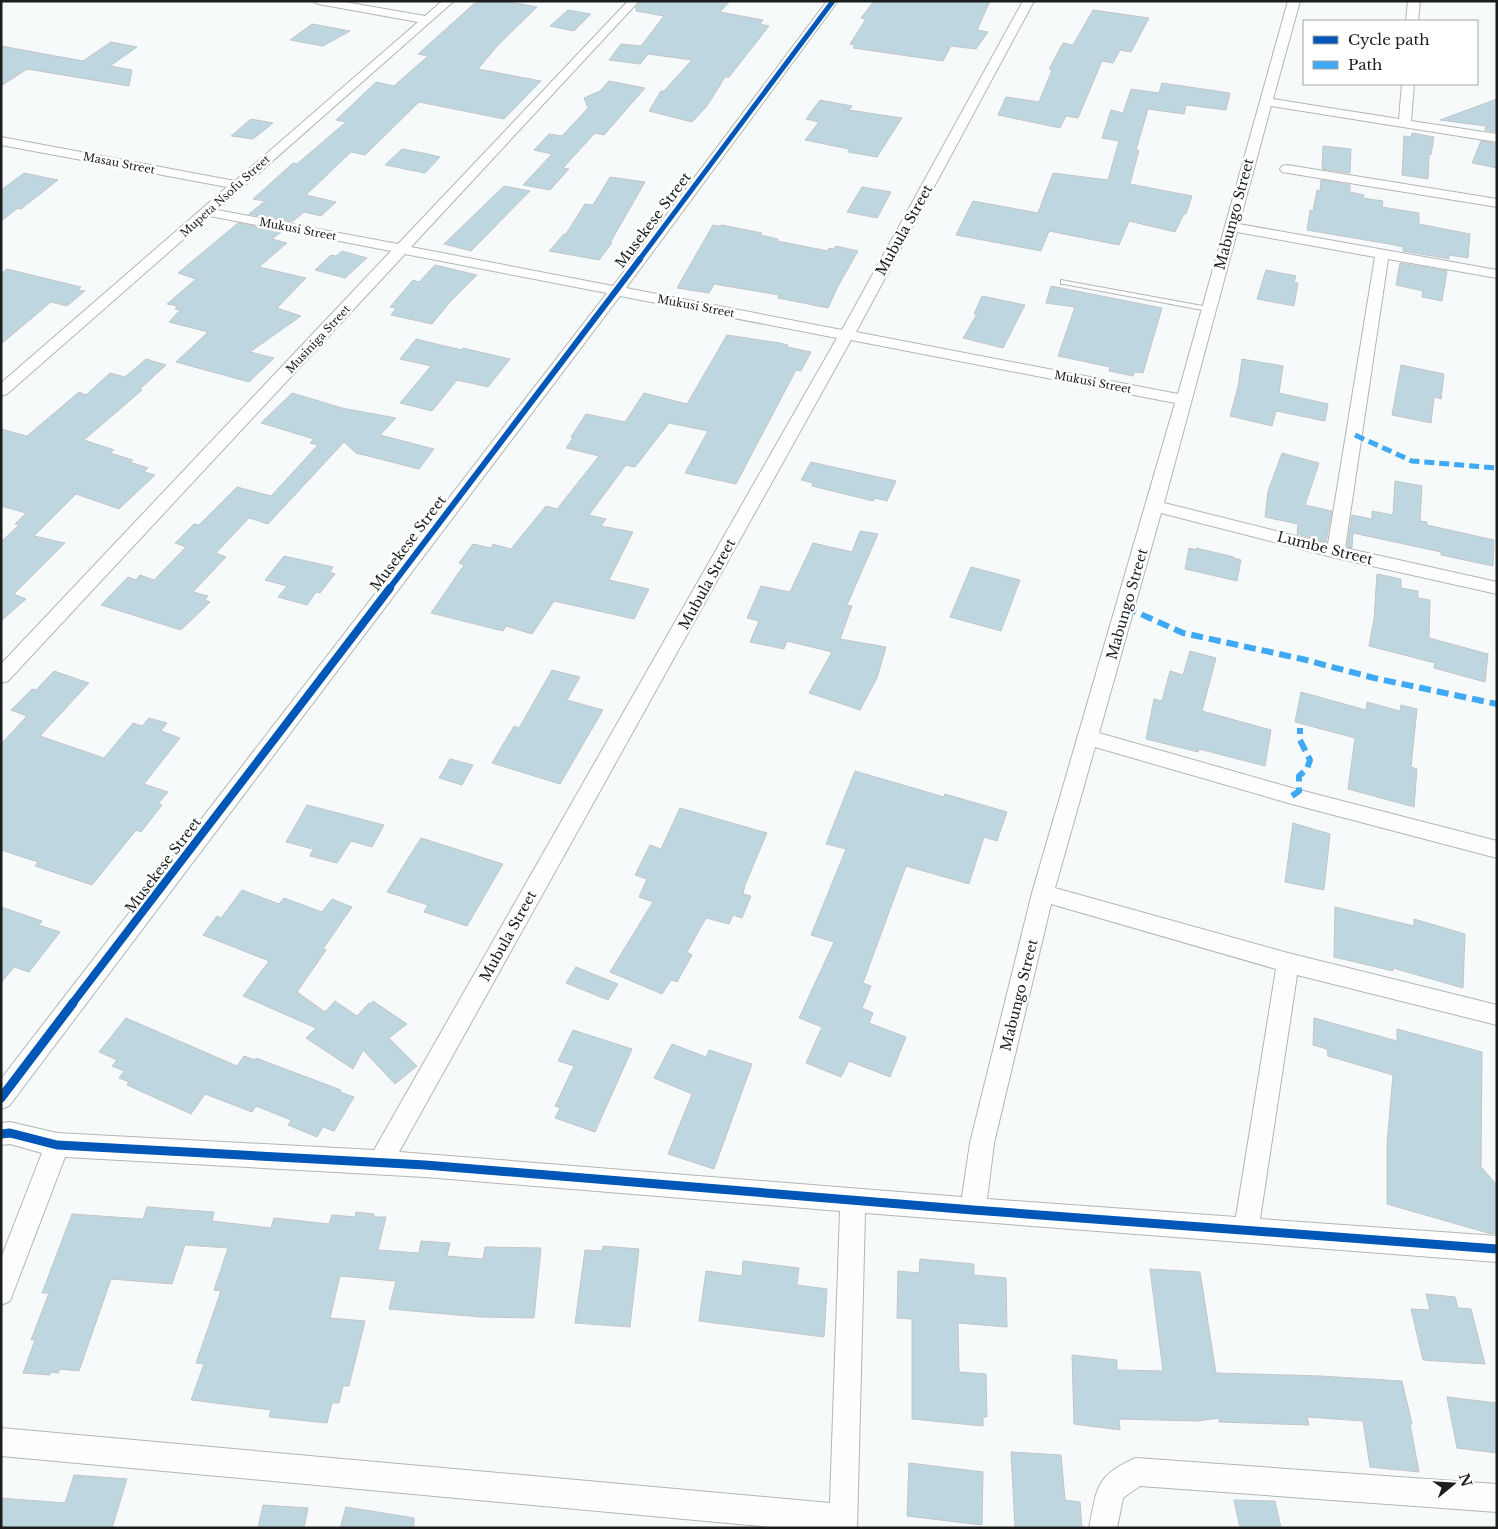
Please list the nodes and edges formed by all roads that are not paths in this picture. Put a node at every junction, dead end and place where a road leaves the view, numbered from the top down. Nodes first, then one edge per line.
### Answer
1 (318, 1) edge
2 (449, 1) edge
3 (634, 1) edge
4 (834, 1) edge
5 (1029, 1) edge
6 (1294, 1) edge
7 (1414, 1) edge
8 (427, 20) junction
9 (1412, 20) edge
10 (1408, 85) edge
11 (1266, 101) junction
12 (1405, 123) junction
13 (1497, 138) edge
14 (1, 141) edge
15 (1287, 169) dead end
16 (236, 184) junction
17 (1497, 203) edge
18 (208, 212) junction
19 (1231, 227) junction
20 (401, 250) junction
21 (1382, 255) junction
22 (1497, 274) edge
23 (1064, 282) dead end
24 (616, 291) junction
25 (1208, 309) junction
26 (847, 334) junction
27 (1, 391) edge
28 (1184, 400) junction
29 (1155, 506) junction
30 (1336, 552) junction
31 (1497, 588) edge
32 (1, 676) edge
33 (1090, 738) junction
34 (1497, 850) edge
35 (1044, 893) junction
36 (1288, 963) junction
37 (1497, 1014) edge
38 (1, 1098) edge
39 (1, 1134) edge
40 (57, 1145) junction
41 (380, 1163) junction
42 (853, 1199) junction
43 (973, 1210) junction
44 (1246, 1231) junction
45 (1497, 1250) edge
46 (1, 1292) edge
47 (1, 1442) edge
48 (1497, 1498) edge
49 (843, 1524) edge
50 (1103, 1528) edge

1 - 8 street
2 - 8 street, Mupeta Nsofu Street
3 - 20 street, Musiniga Street
4 - 24 street, Musekese Street
5 - 26 street, Mubula Street
6 - 11 street, Mabungo Street
7 - 9 street
8 - 16 street, Mupeta Nsofu Street
10 - 12 street
11 - 12 street
11 - 19 street, Mabungo Street
12 - 13 street
14 - 16 street, Masau Street
15 - 17 street
16 - 18 street, Mupeta Nsofu Street
18 - 20 street, Mukusi Street
18 - 27 street, Mupeta Nsofu Street
19 - 21 street
19 - 25 street, Mabungo Street
20 - 24 street, Mukusi Street
20 - 32 street, Musiniga Street
21 - 22 street
21 - 30 street
23 - 25 lane
24 - 26 street, Mukusi Street
24 - 38 street, Musekese Street
25 - 28 street, Mabungo Street
26 - 28 street, Mukusi Street
26 - 41 street, Mubula Street
28 - 29 street, Mabungo Street
29 - 30 street, Lumbe Street
29 - 33 street, Mabungo Street
30 - 31 street, Lumbe Street
33 - 34 street
33 - 35 street, Mabungo Street
35 - 36 street
35 - 43 street, Mabungo Street
36 - 37 street
36 - 44 street
39 - 40 street
40 - 41 street
40 - 46 street
41 - 42 street
42 - 43 street
42 - 49 street
43 - 44 street
44 - 45 street
47 - 49 street
48 - 50 street

